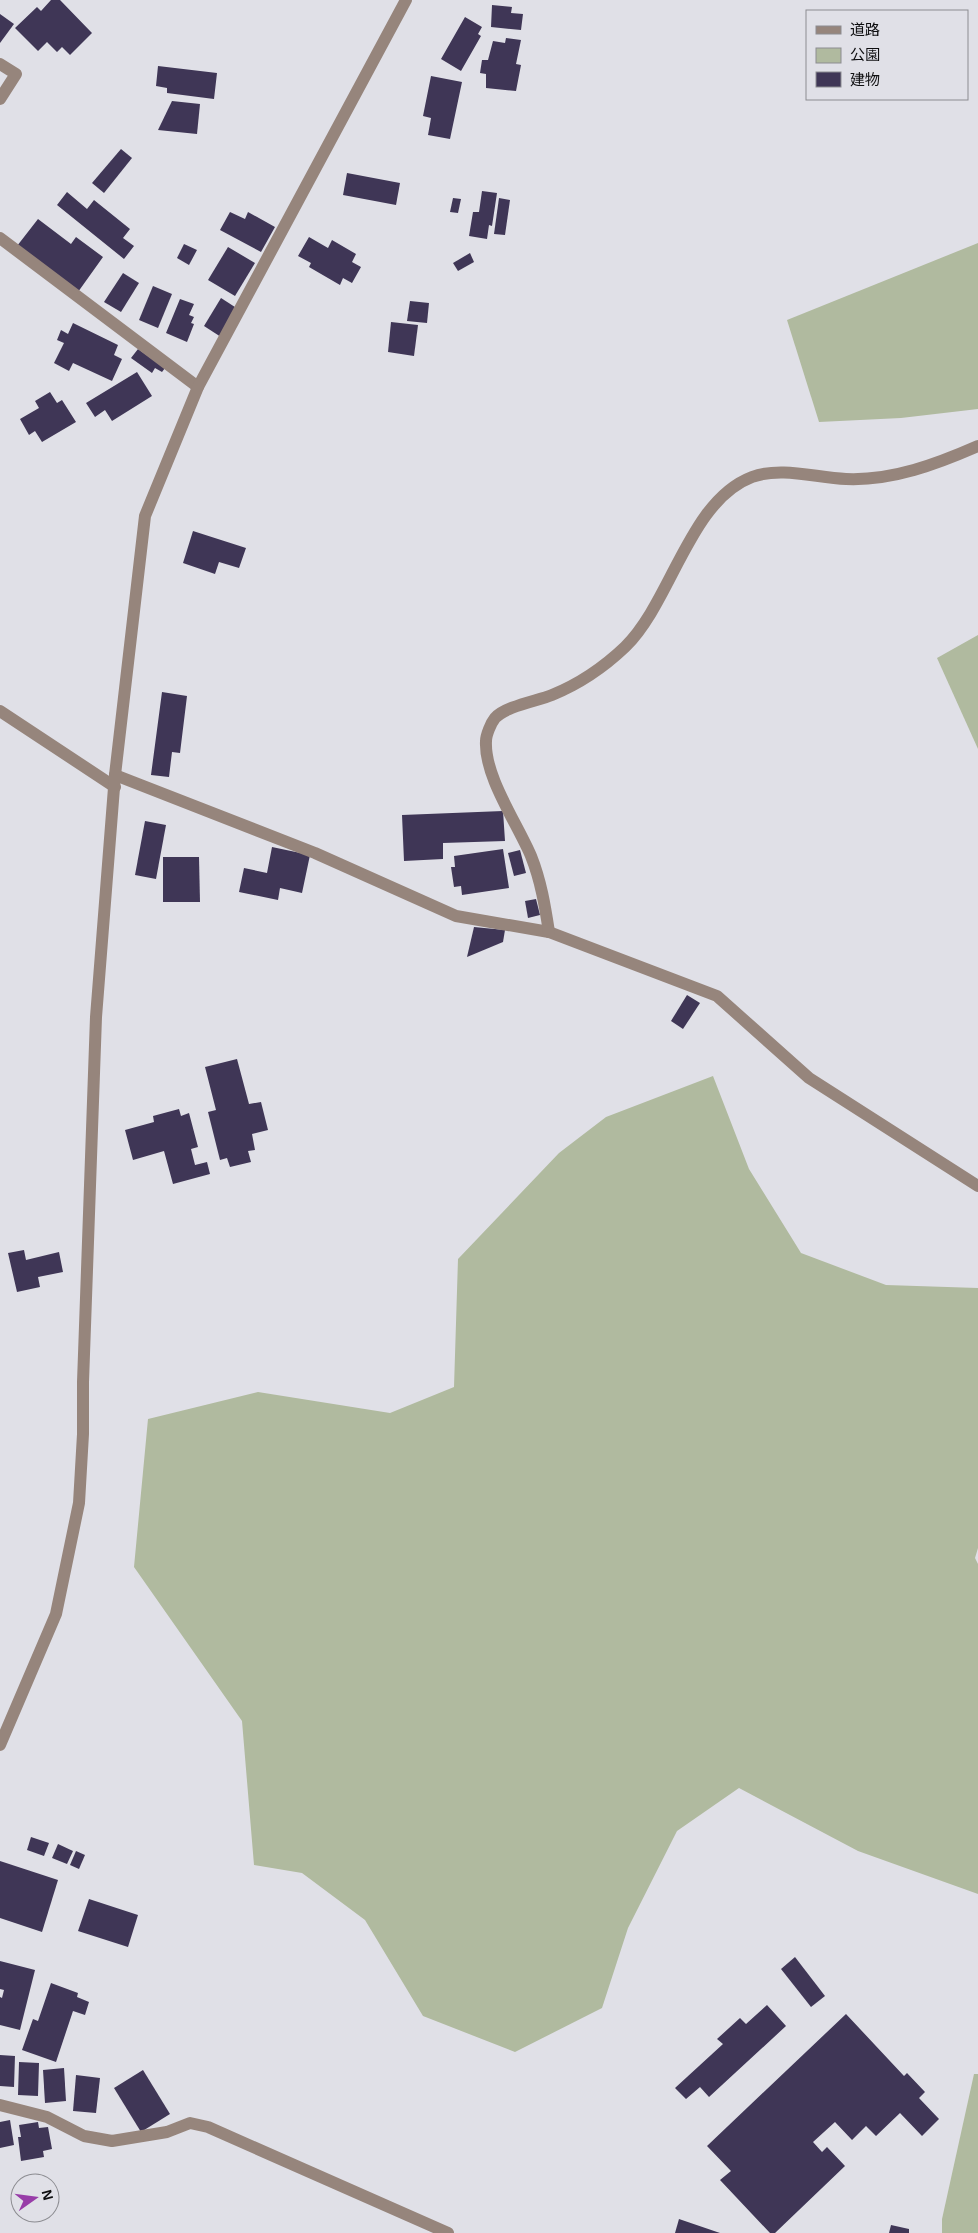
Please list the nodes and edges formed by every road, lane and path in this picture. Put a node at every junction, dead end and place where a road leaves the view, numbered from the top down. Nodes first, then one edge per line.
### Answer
1 (406, 0) edge
2 (0, 64) edge
3 (0, 99) edge
4 (0, 238) edge
5 (198, 387) junction
6 (978, 446) edge
7 (0, 711) edge
8 (115, 781) junction
9 (549, 932) junction
10 (978, 1186) edge
11 (0, 1745) edge
12 (0, 2104) edge
13 (448, 2233) edge

1 - 5 street
2 - 3 street
4 - 5 street
5 - 8 street
6 - 9 street
7 - 8 street
8 - 9 street
8 - 11 street
9 - 10 street
12 - 13 street

